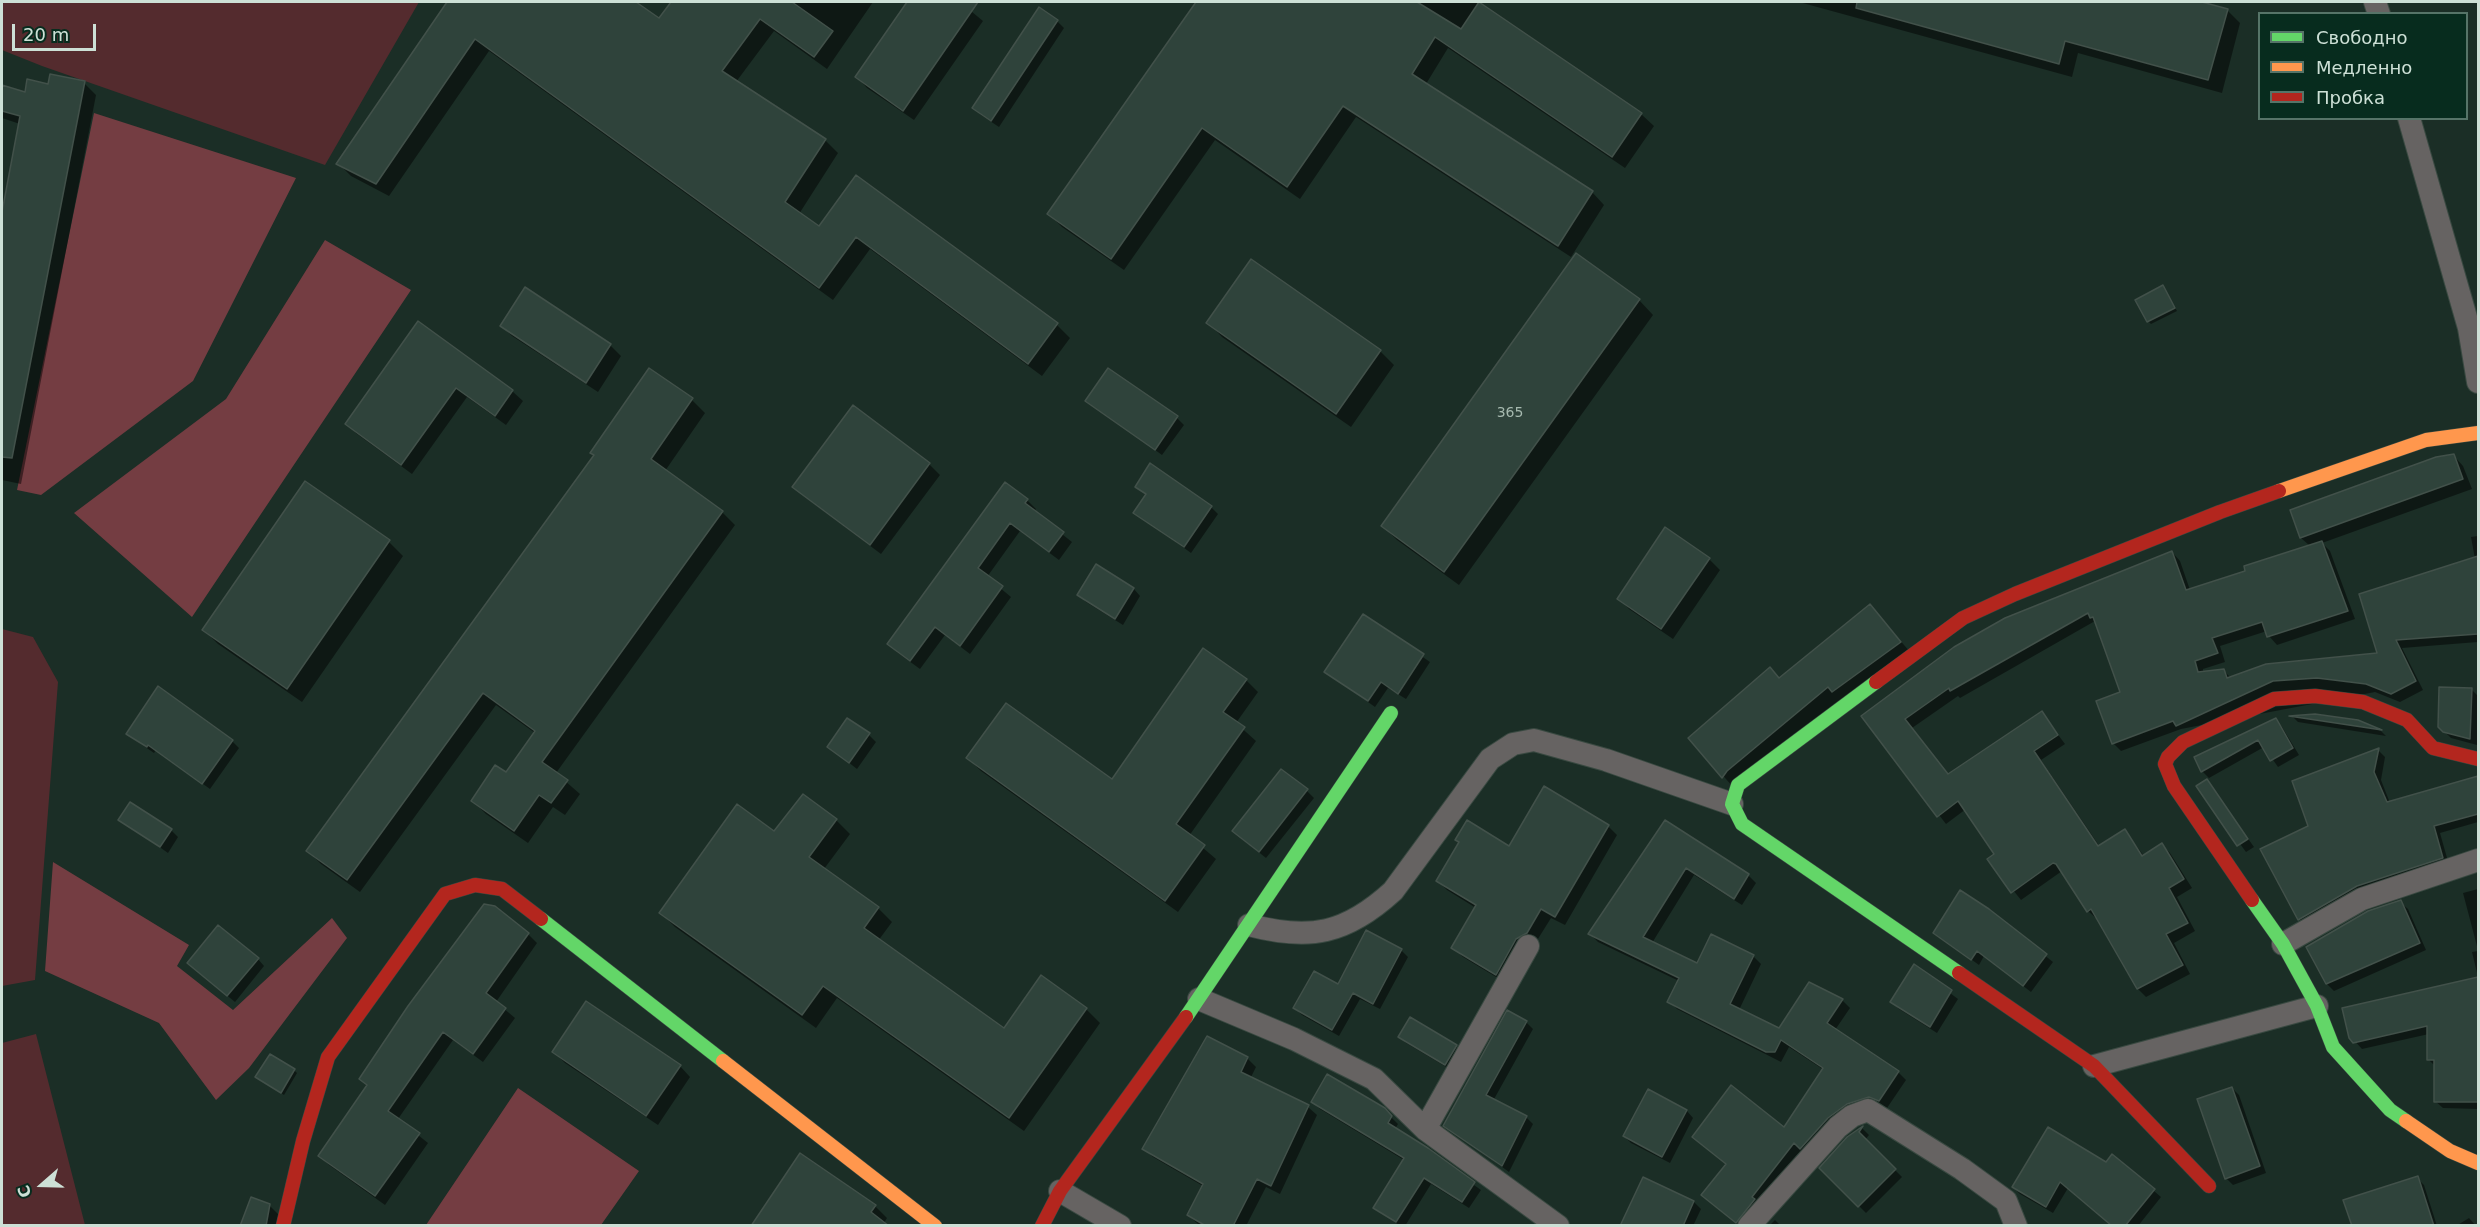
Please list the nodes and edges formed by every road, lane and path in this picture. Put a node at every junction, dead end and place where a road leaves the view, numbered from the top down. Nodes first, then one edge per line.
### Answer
1 (2410, 120) edge
2 (2478, 382) edge
3 (2478, 433) edge
4 (1392, 713) dead end
5 (2478, 759) edge
6 (1732, 804) junction
7 (2478, 860) edge
8 (1249, 925) junction
9 (2283, 944) junction
10 (1528, 946) dead end
11 (1199, 999) junction
12 (2317, 1006) junction
13 (2094, 1066) junction
14 (1425, 1129) junction
15 (2478, 1163) edge
16 (2209, 1186) dead end
17 (1060, 1191) junction
18 (283, 1226) edge
19 (935, 1226) edge
20 (1042, 1226) edge
21 (1120, 1226) edge
22 (1558, 1226) edge
23 (1749, 1226) edge
24 (2016, 1226) edge

1 - 2 street
3 - 6 street
4 - 8 street
5 - 9 street
6 - 8 street
6 - 13 street
7 - 9 street
8 - 11 street
9 - 12 street
10 - 14 street
11 - 14 street
11 - 17 street
12 - 13 street
12 - 15 street
13 - 16 street
14 - 22 street
17 - 20 street
17 - 21 street
18 - 19 street
23 - 24 street

